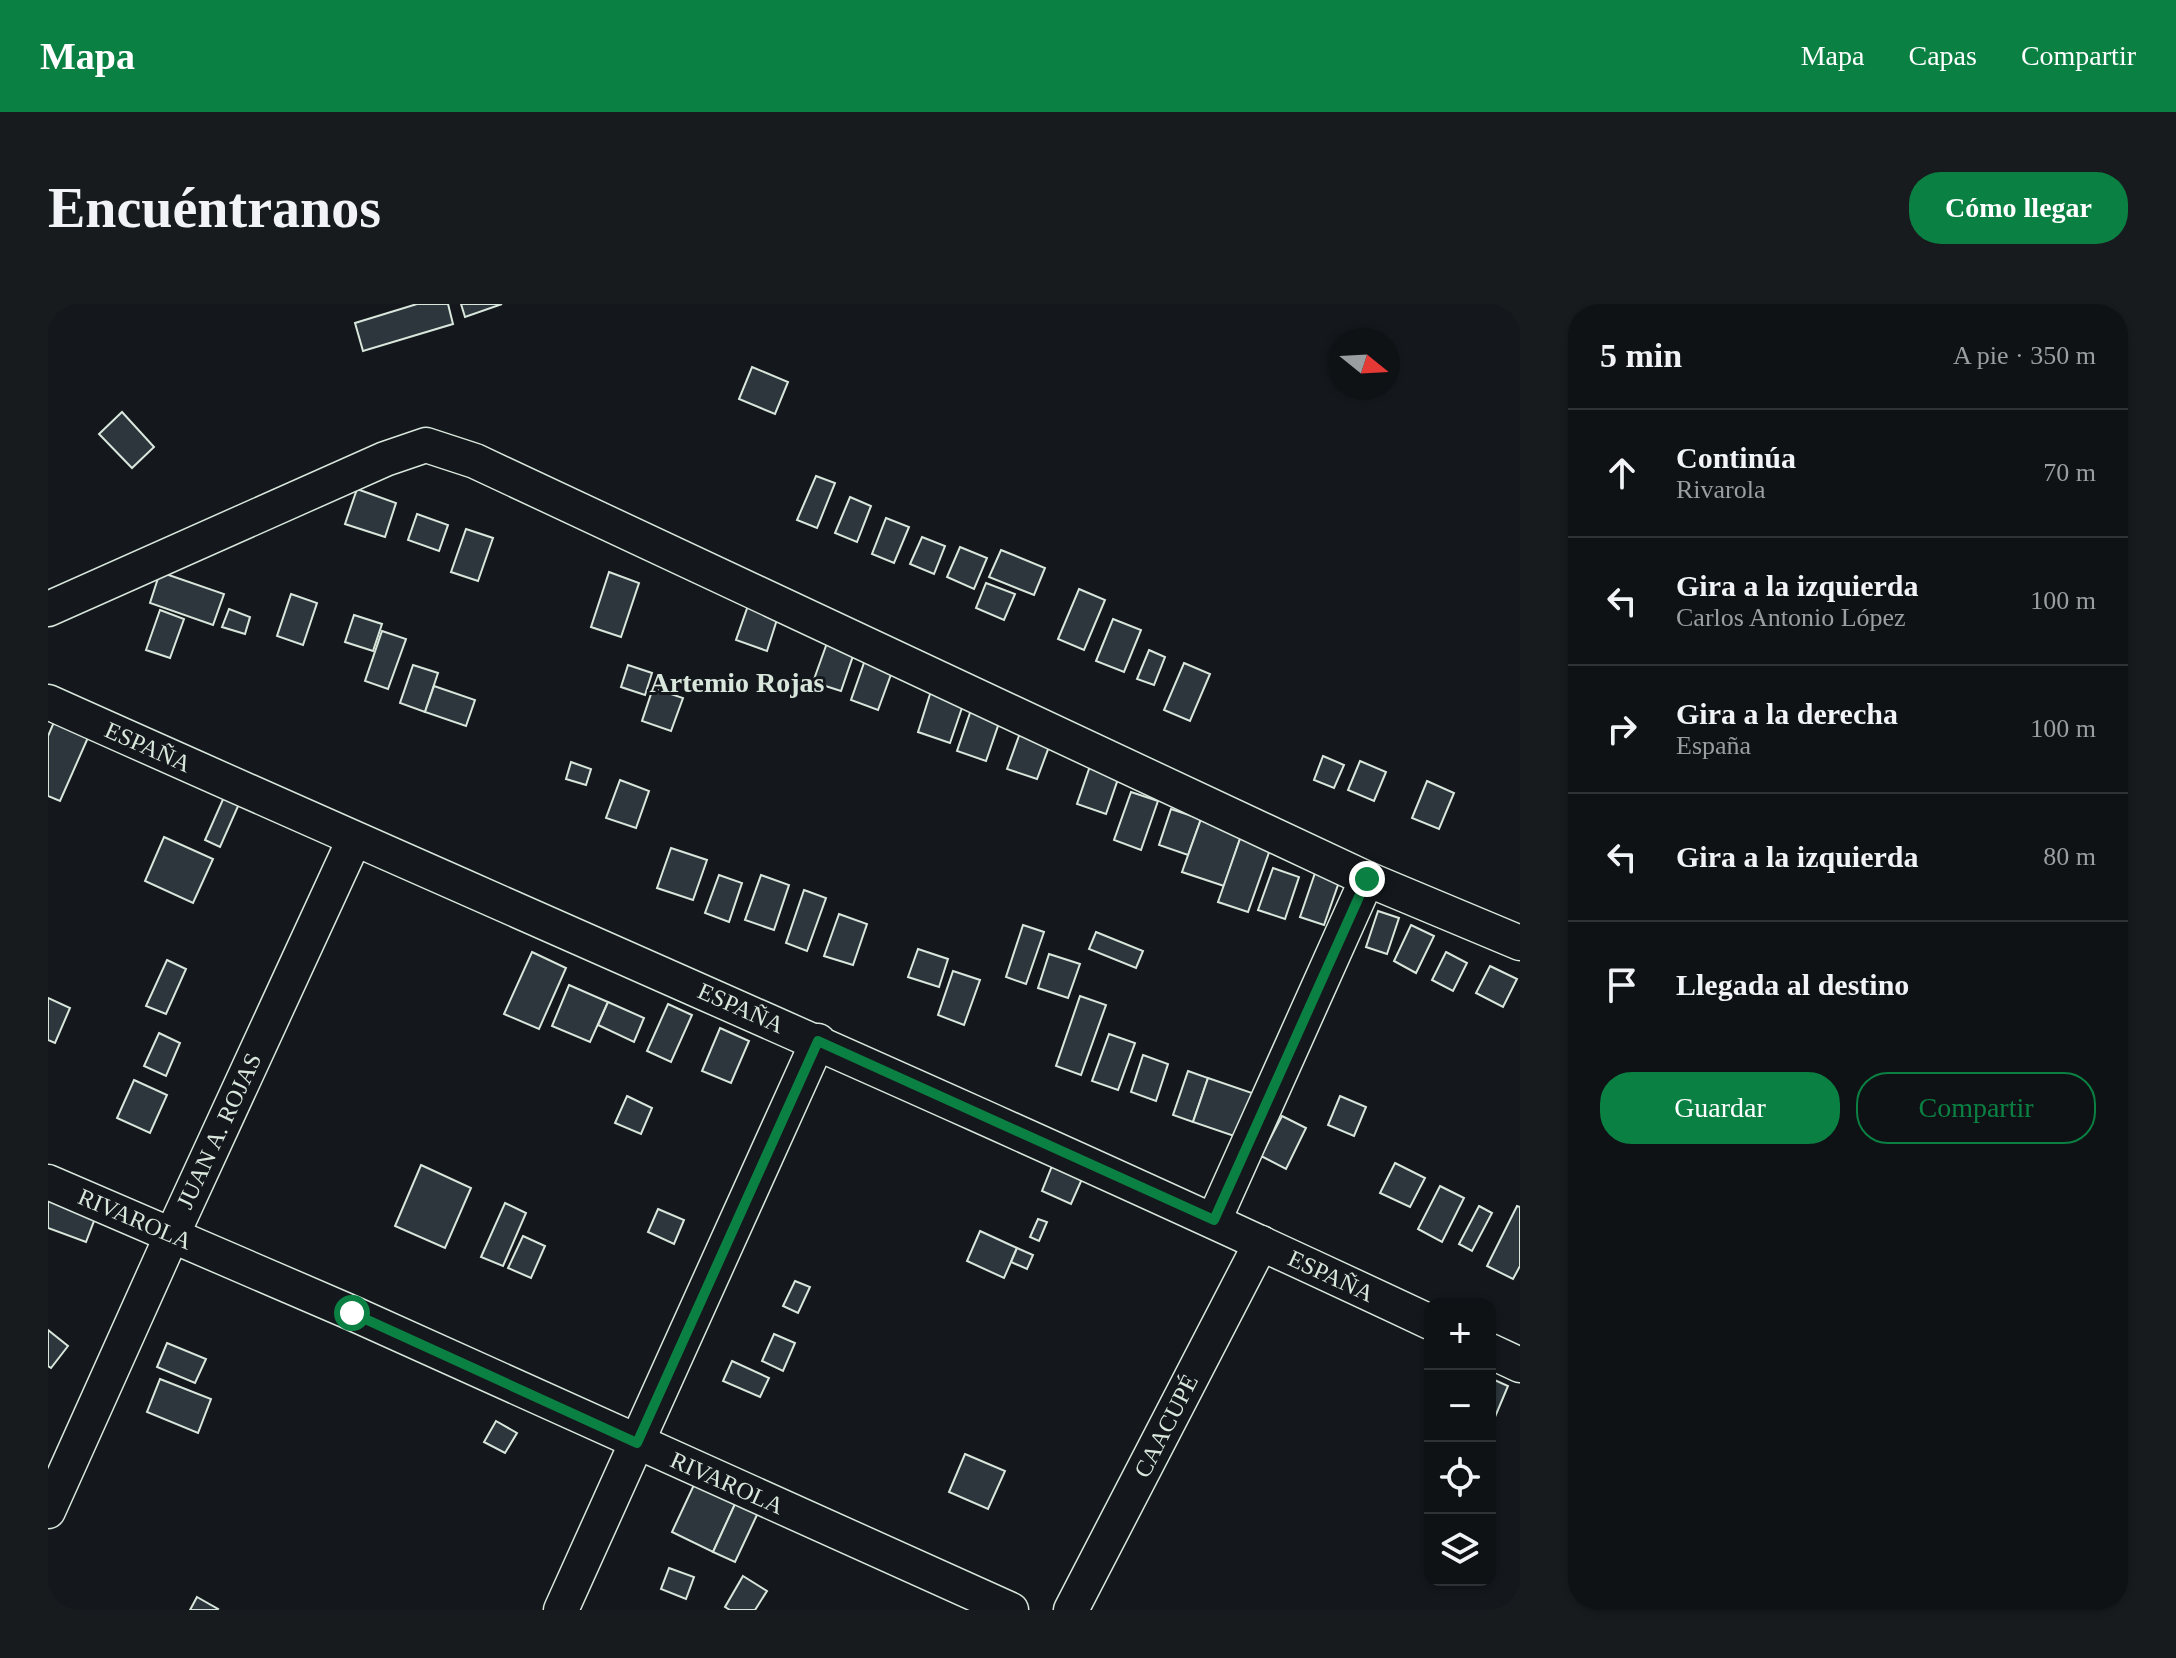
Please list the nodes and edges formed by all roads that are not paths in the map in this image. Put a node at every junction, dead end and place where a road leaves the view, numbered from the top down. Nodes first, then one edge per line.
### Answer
1 (48, 609) edge
2 (48, 702) edge
3 (354, 840) junction
4 (1367, 879) junction
5 (1520, 943) edge
6 (818, 1041) junction
7 (48, 1182) edge
8 (1214, 1220) junction
9 (172, 1235) junction
10 (1261, 1243) junction
11 (1424, 1319) edge
12 (1496, 1354) edge
13 (1520, 1365) edge
14 (637, 1443) junction
15 (48, 1511) edge
16 (561, 1610) edge
17 (1011, 1610) edge
18 (1071, 1610) edge

1 - 4 street
2 - 3 street, ESPAÑA
3 - 6 street, ESPAÑA
3 - 9 street, JUAN A. ROJAS
4 - 5 street
4 - 8 street
6 - 8 street, ESPAÑA
6 - 14 street
7 - 9 street, RIVAROLA
8 - 10 street, ESPAÑA
9 - 14 street, RIVAROLA
9 - 15 street, JUAN A. ROJAS
10 - 11 street, ESPAÑA
10 - 18 street, CAACUPÉ
12 - 13 street
14 - 16 street
14 - 17 street, RIVAROLA

